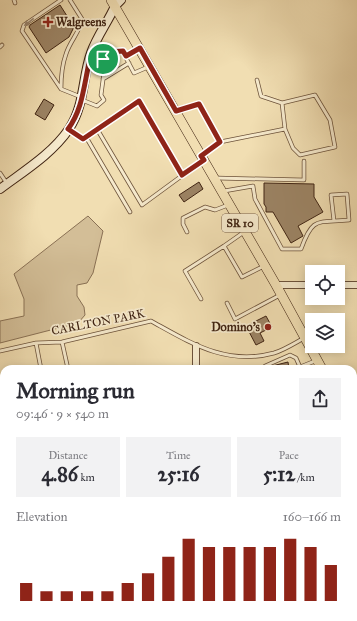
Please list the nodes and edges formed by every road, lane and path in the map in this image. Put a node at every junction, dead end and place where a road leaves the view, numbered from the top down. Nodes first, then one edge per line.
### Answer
1 (61, 0) edge
2 (70, 0) edge
3 (116, 2) edge
4 (140, 48) junction
5 (91, 55) junction
6 (126, 56) junction
7 (103, 59) junction
8 (129, 63) junction
9 (150, 66) junction
10 (103, 79) junction
11 (257, 80) dead end
12 (61, 88) junction
13 (82, 99) junction
14 (282, 103) junction
15 (176, 111) junction
16 (68, 129) junction
17 (97, 129) junction
18 (285, 129) junction
19 (86, 137) junction
20 (220, 142) junction
21 (203, 158) junction
22 (304, 161) dead end
23 (0, 173) edge
24 (182, 175) junction
25 (214, 178) junction
26 (8, 184) junction
27 (0, 189) edge
28 (222, 191) junction
29 (230, 205) junction
30 (130, 212) dead end
31 (334, 221) junction
32 (245, 231) junction
33 (187, 232) dead end
34 (224, 246) junction
35 (265, 265) junction
36 (276, 285) junction
37 (305, 285) edge
38 (345, 285) edge
39 (357, 285) edge
40 (281, 294) junction
41 (201, 299) dead end
42 (227, 303) dead end
43 (304, 338) junction
44 (62, 342) junction
45 (36, 343) junction
46 (196, 346) junction
47 (0, 351) edge
48 (317, 360) junction
49 (40, 365) edge
50 (67, 365) edge
51 (196, 365) edge
52 (267, 365) edge
53 (299, 365) edge
54 (305, 365) edge
55 (320, 365) edge

1 -> 12 lane
2 - 12 lane
3 - 4 main road, SR 10
3 - 5 main road
4 - 6 lane
4 - 9 main road, SR 10
5 - 7 lane
5 - 13 main road
6 - 7 lane
6 - 8 lane
7 - 10 lane
8 - 9 lane
8 - 10 lane
9 - 15 main road, SR 10
10 - 13 lane
11 - 14 lane
12 - 13 lane
13 - 16 main road
14 - 18 lane
14 - 18 lane
15 - 20 lane
15 - 21 main road, SR 10
16 - 19 lane
16 - 26 main road
17 - 19 lane
17 - 24 lane
17 - 24 lane
18 - 20 lane
19 - 30 lane
20 - 21 lane
21 - 24 lane
21 - 25 main road, SR 10
22 - 25 lane
23 - 26 lane
25 - 28 main road, SR 10
26 - 27 main road
28 - 29 main road, SR 10
28 - 31 lane
29 - 32 main road, SR 10
29 - 33 lane
31 - 31 lane
32 - 34 lane
32 - 35 main road, SR 10
34 - 35 lane
34 - 41 lane
35 - 36 main road, SR 10
36 - 37 street
36 - 40 main road, SR 10
38 - 39 street
40 - 42 lane
40 - 43 main road, SR 10
43 - 46 lane, CARLTON PARK
43 - 48 main road, SR 10
44 - 45 lane, CARLTON PARK
44 - 46 lane, CARLTON PARK
44 - 50 lane
45 - 47 lane, CARLTON PARK
45 - 49 lane
46 - 51 street
48 - 54 lane
48 - 55 main road, SR 10
52 - 53 lane

